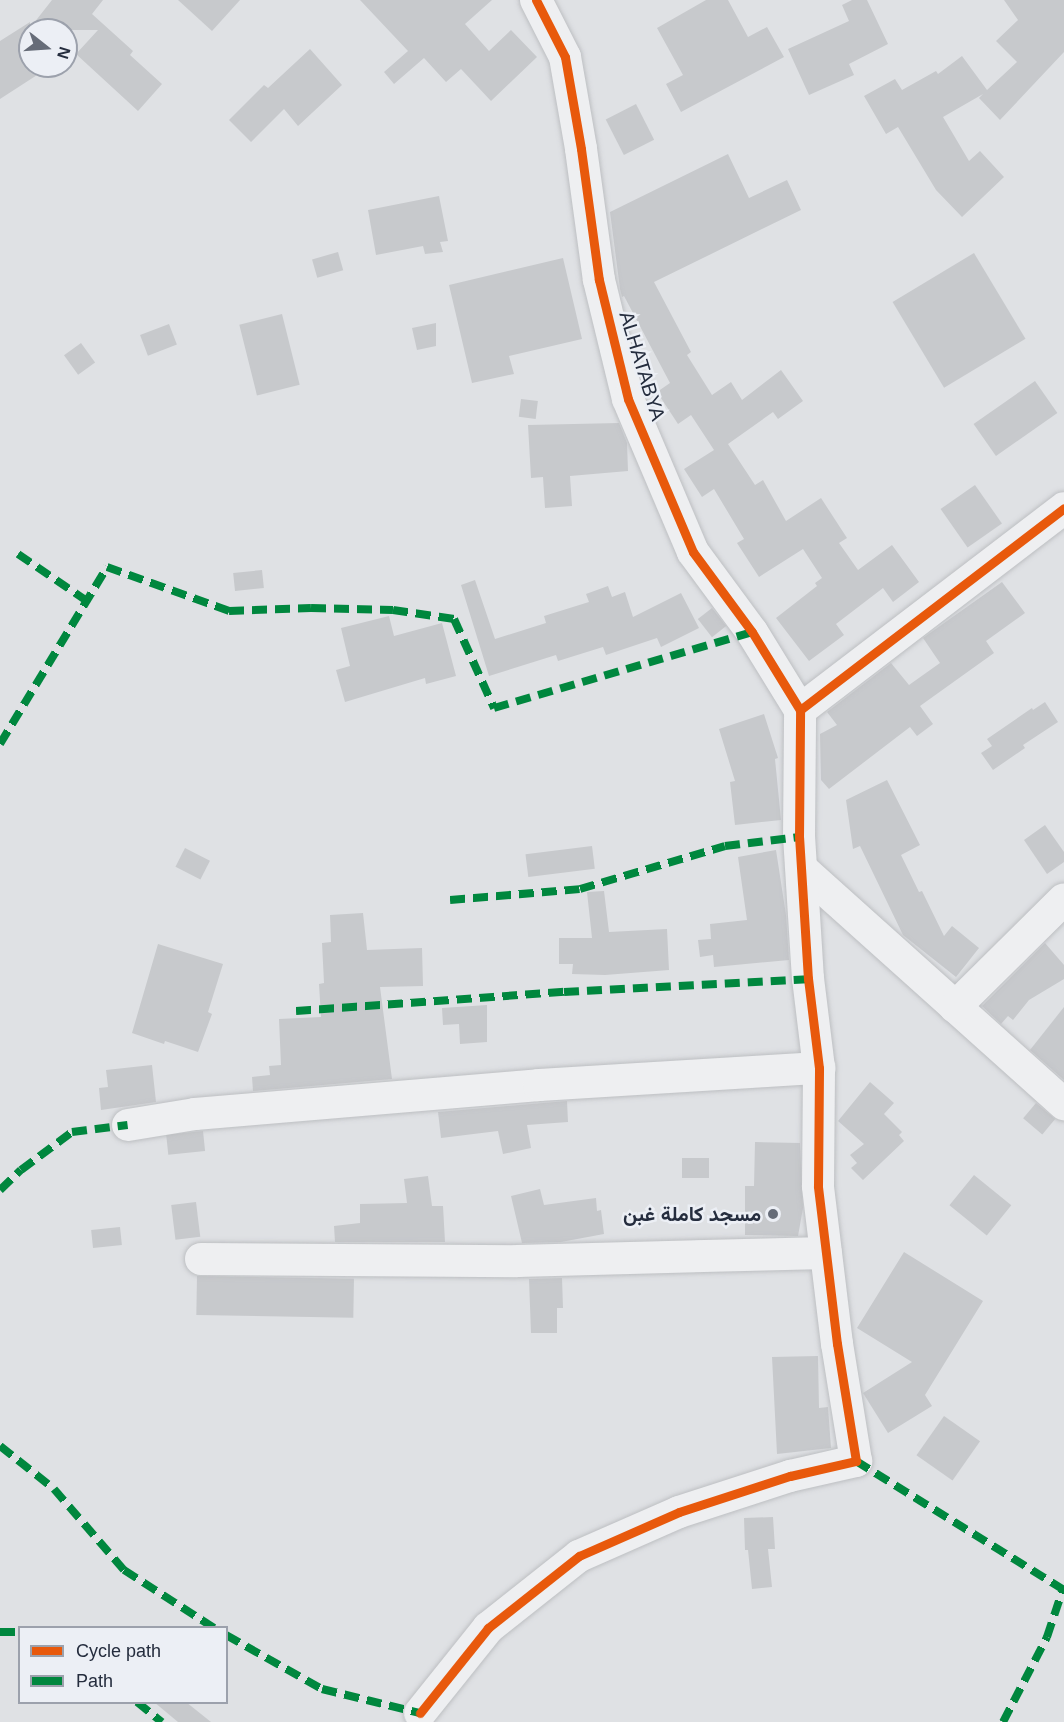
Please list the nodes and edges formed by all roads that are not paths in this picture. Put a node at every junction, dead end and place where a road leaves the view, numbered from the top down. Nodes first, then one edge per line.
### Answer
1 (536, 0) edge
2 (1064, 508) edge
3 (800, 710) junction
4 (802, 870) junction
5 (1064, 899) edge
6 (955, 1007) junction
7 (819, 1068) junction
8 (1064, 1104) edge
9 (128, 1125) dead end
10 (826, 1253) junction
11 (201, 1259) dead end
12 (420, 1713) dead end

1 - 3 street, ALHATABYA
2 - 3 street
3 - 4 street
4 - 6 street
4 - 7 street
5 - 6 street
6 - 8 street
7 - 9 street
7 - 10 street
10 - 11 street
10 - 12 street

